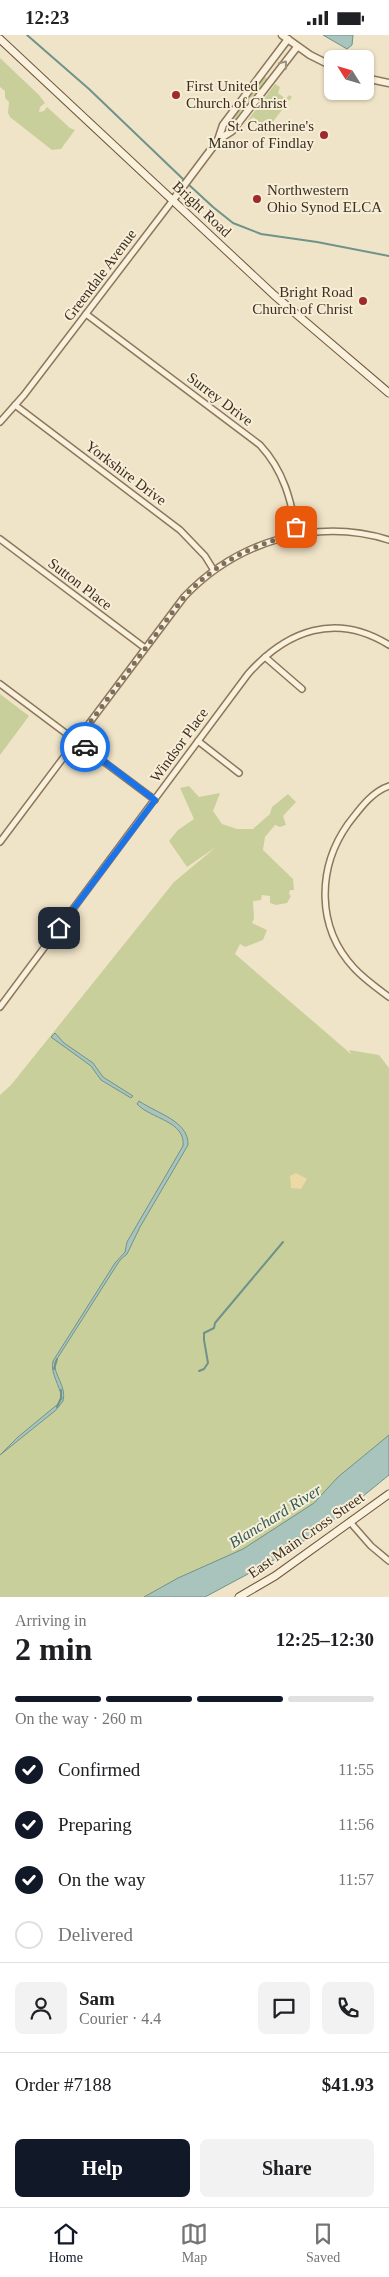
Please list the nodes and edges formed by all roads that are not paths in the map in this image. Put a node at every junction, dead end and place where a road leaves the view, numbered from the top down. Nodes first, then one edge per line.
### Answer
1 (285, 37) edge
2 (0, 39) edge
3 (297, 47) junction
4 (324, 62) edge
5 (374, 80) edge
6 (389, 83) edge
7 (218, 140) junction
8 (173, 201) junction
9 (86, 314) junction
10 (389, 393) edge
11 (15, 405) junction
12 (0, 422) edge
13 (297, 534) junction
14 (0, 539) edge
15 (389, 539) edge
16 (213, 569) junction
17 (389, 645) edge
18 (145, 649) junction
19 (265, 657) junction
20 (0, 683) edge
21 (302, 689) dead end
22 (76, 741) junction
23 (198, 741) junction
24 (239, 773) dead end
25 (389, 786) edge
26 (155, 800) junction
27 (0, 842) edge
28 (389, 997) edge
29 (0, 1007) edge
30 (389, 1494) edge
31 (350, 1522) junction
32 (389, 1561) edge
33 (239, 1597) edge

1 - 3 street
1 - 7 street, Greendale Avenue
2 - 8 main road, Bright Road
3 - 4 street
7 -> 3 street, Greendale Avenue
5 - 6 street
7 - 8 street, Greendale Avenue
8 - 9 street, Greendale Avenue
8 - 10 main road, Bright Road
9 - 11 street, Greendale Avenue
9 - 13 street, Surrey Drive
11 - 12 street, Greendale Avenue
11 - 16 street, Yorkshire Drive
13 - 15 street
13 - 16 street
14 - 18 street, Sutton Place
16 - 18 street
17 - 19 street, Windsor Place
18 - 22 street
19 - 21 street
19 - 23 street, Windsor Place
20 - 22 street
22 - 26 street
22 - 27 street
23 - 24 street
23 - 26 street, Windsor Place
25 - 28 street
26 - 29 street, Windsor Place
30 - 31 main road, East Main Cross Street
31 - 32 street
31 - 33 main road, East Main Cross Street

